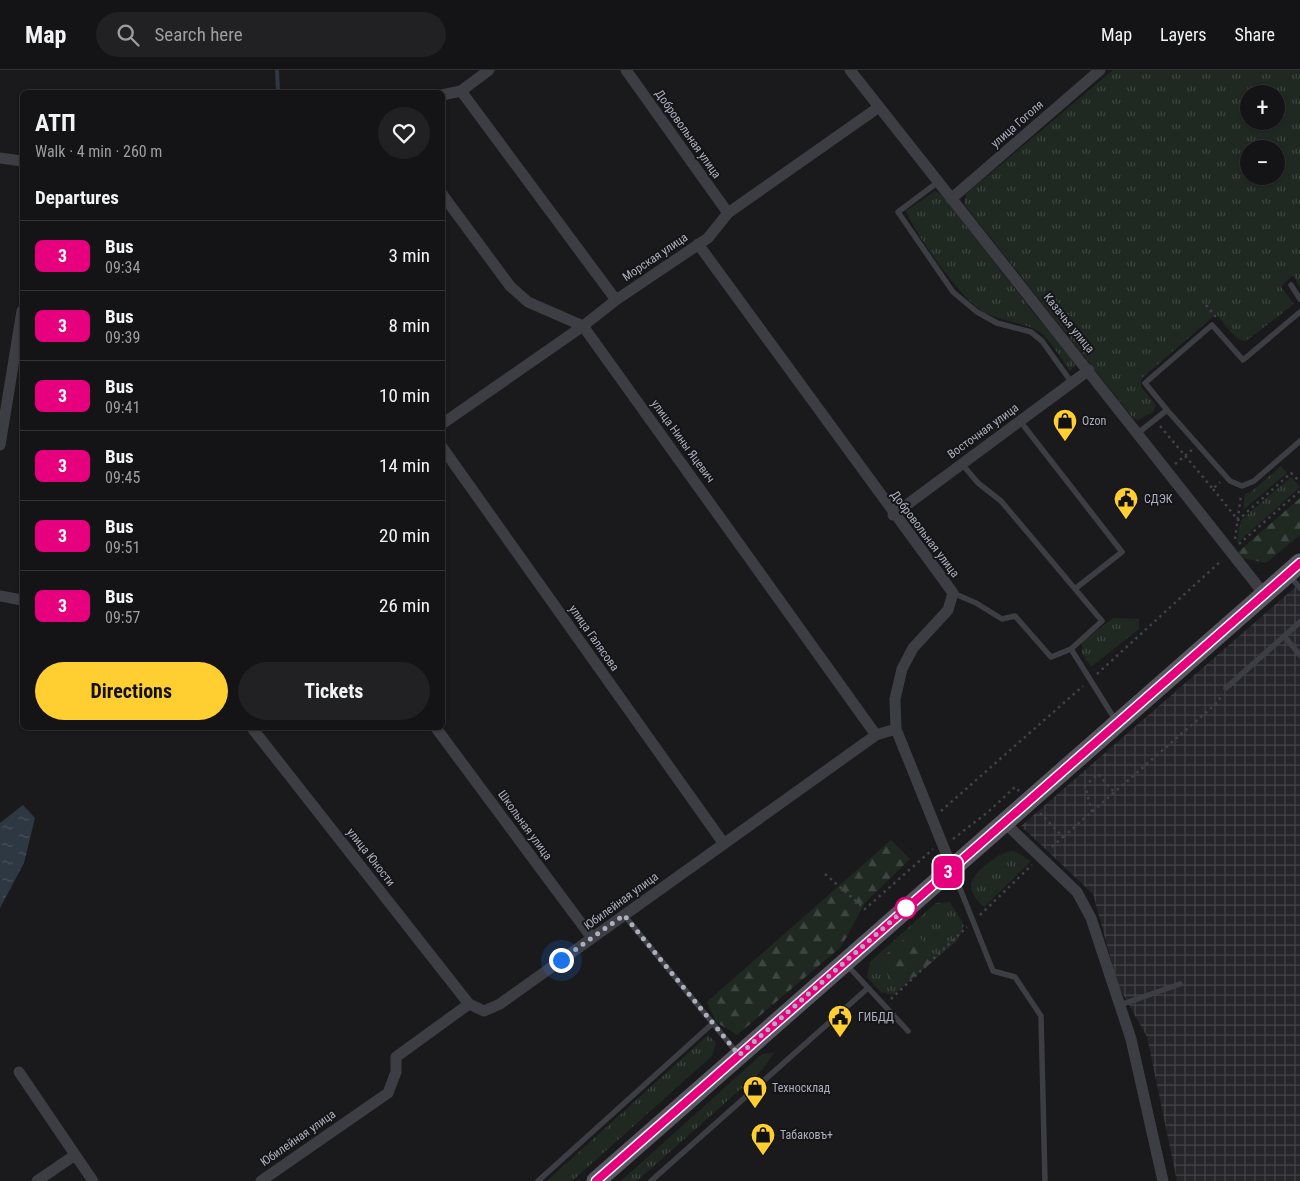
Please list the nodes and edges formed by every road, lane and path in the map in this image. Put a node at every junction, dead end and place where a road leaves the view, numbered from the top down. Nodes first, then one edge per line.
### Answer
1 (489, 70) edge
2 (626, 70) edge
3 (850, 70) edge
4 (1100, 70) edge
5 (461, 91) junction
6 (445, 94) edge
7 (879, 107) junction
8 (0, 158) edge
9 (20, 161) edge
10 (938, 182) junction
11 (445, 198) edge
12 (951, 199) junction
13 (728, 213) junction
14 (698, 244) junction
15 (1291, 285) dead end
16 (1300, 299) edge
17 (616, 300) junction
18 (1206, 305) dead end
19 (1300, 312) edge
20 (1219, 320) dead end
21 (20, 323) edge
22 (583, 326) junction
23 (1089, 370) junction
24 (1072, 383) junction
25 (1167, 410) junction
26 (1020, 420) junction
27 (445, 422) edge
28 (1163, 422) dead end
29 (1159, 425) junction
30 (1138, 433) junction
31 (1300, 441) edge
32 (1187, 442) dead end
33 (0, 445) edge
34 (1151, 449) junction
35 (445, 451) edge
36 (1185, 456) junction
37 (962, 464) junction
38 (1168, 470) junction
39 (1219, 477) dead end
40 (1300, 482) edge
41 (1242, 486) junction
42 (1214, 489) junction
43 (1300, 491) edge
44 (893, 514) junction
45 (1238, 520) junction
46 (1231, 552) junction
47 (1296, 575) edge
48 (1076, 588) junction
49 (953, 594) junction
50 (1264, 594) junction
51 (0, 596) edge
52 (20, 600) edge
53 (1300, 622) edge
54 (1284, 636) junction
55 (1071, 649) junction
56 (1300, 655) edge
57 (1091, 679) junction
58 (1226, 688) joint
59 (1118, 723) junction
60 (896, 729) junction
61 (254, 730) edge
62 (437, 730) edge
63 (876, 735) junction
64 (1114, 792) junction
65 (1092, 812) junction
66 (933, 819) junction
67 (1004, 822) junction
68 (1063, 837) dead end
69 (724, 844) junction
70 (952, 868) junction
71 (624, 915) junction
72 (592, 938) junction
73 (845, 962) junction
74 (1180, 984) dead end
75 (868, 988) junction
76 (469, 1004) junction
77 (1120, 1005) junction
78 (713, 1023) junction
79 (908, 1032) dead end
80 (739, 1055) junction
81 (19, 1072) dead end
82 (75, 1155) junction
83 (37, 1181) edge
84 (92, 1181) edge
85 (261, 1181) edge
86 (538, 1181) edge
87 (596, 1181) edge
88 (651, 1181) edge
89 (1045, 1181) edge
90 (1163, 1181) edge

1 - 5 street
2 - 13 street, Добровольная улица
3 - 7 street, Казачья улица
4 - 12 street, улица Гоголя
5 - 6 street
5 - 17 street
7 - 10 street, Казачья улица
7 - 13 street, Морская улица
8 - 9 street
10 - 12 street, Казачья улица
10 - 24 lane
11 - 22 street
12 - 23 street, Казачья улица
13 - 14 street, Морская улица
14 - 17 street, Морская улица
14 - 44 street, Добровольная улица
15 - 16 lane
17 - 22 street, Морская улица
18 - 20 path
19 - 25 lane
21 - 33 street
22 - 27 street, Морская улица
22 - 63 street, улица Нины Яцевич
23 - 24 street, Восточная улица
23 - 30 street, Казачья улица
24 - 26 street, Восточная улица
25 - 30 lane
25 - 41 lane
26 - 37 street, Восточная улица
26 - 48 lane
28 - 29 path
29 - 34 path
29 - 36 path
30 - 34 street, Казачья улица
31 - 41 lane
32 - 36 path
34 - 38 street, Казачья улица
35 - 69 street, улица Галясова
36 - 38 path
36 - 42 path
37 - 44 street, Восточная улица
37 - 48 lane
38 - 46 street, Казачья улица
39 - 42 path
40 - 45 path
41 - 45 path
42 - 45 path
43 - 46 path
44 - 49 street, Добровольная улица
45 - 46 path
46 - 50 street, Казачья улица
46 - 57 path
47 - 50 main road
48 - 55 lane
49 - 55 lane
49 - 60 street, Добровольная улица
50 - 59 main road
51 - 52 street
53 - 54 lane
54 - 56 lane
54 - 58 lane
55 - 57 lane
57 - 59 lane
57 - 66 path
58 - 64 path
59 - 67 main road
60 - 63 street, Юбилейная улица
60 - 66 street, Добровольная улица
61 - 76 street, улица Юности
62 - 72 street, Школьная улица
63 - 69 street, Юбилейная улица
64 - 65 path
64 - 65 path
65 - 68 path
66 - 70 street, Добровольная улица
67 - 70 main road
67 - 77 street
69 - 71 street, Юбилейная улица
70 - 73 main road
70 - 89 lane
71 - 72 street, Юбилейная улица
71 - 78 lane
72 - 76 street, Юбилейная улица
73 - 75 lane
73 - 80 main road
74 - 77 lane
75 - 79 lane
75 - 88 lane
76 - 85 street, Юбилейная улица
77 - 90 street
78 - 80 lane
78 - 86 lane
80 - 87 main road
81 - 82 street
82 - 83 street
82 - 84 street

